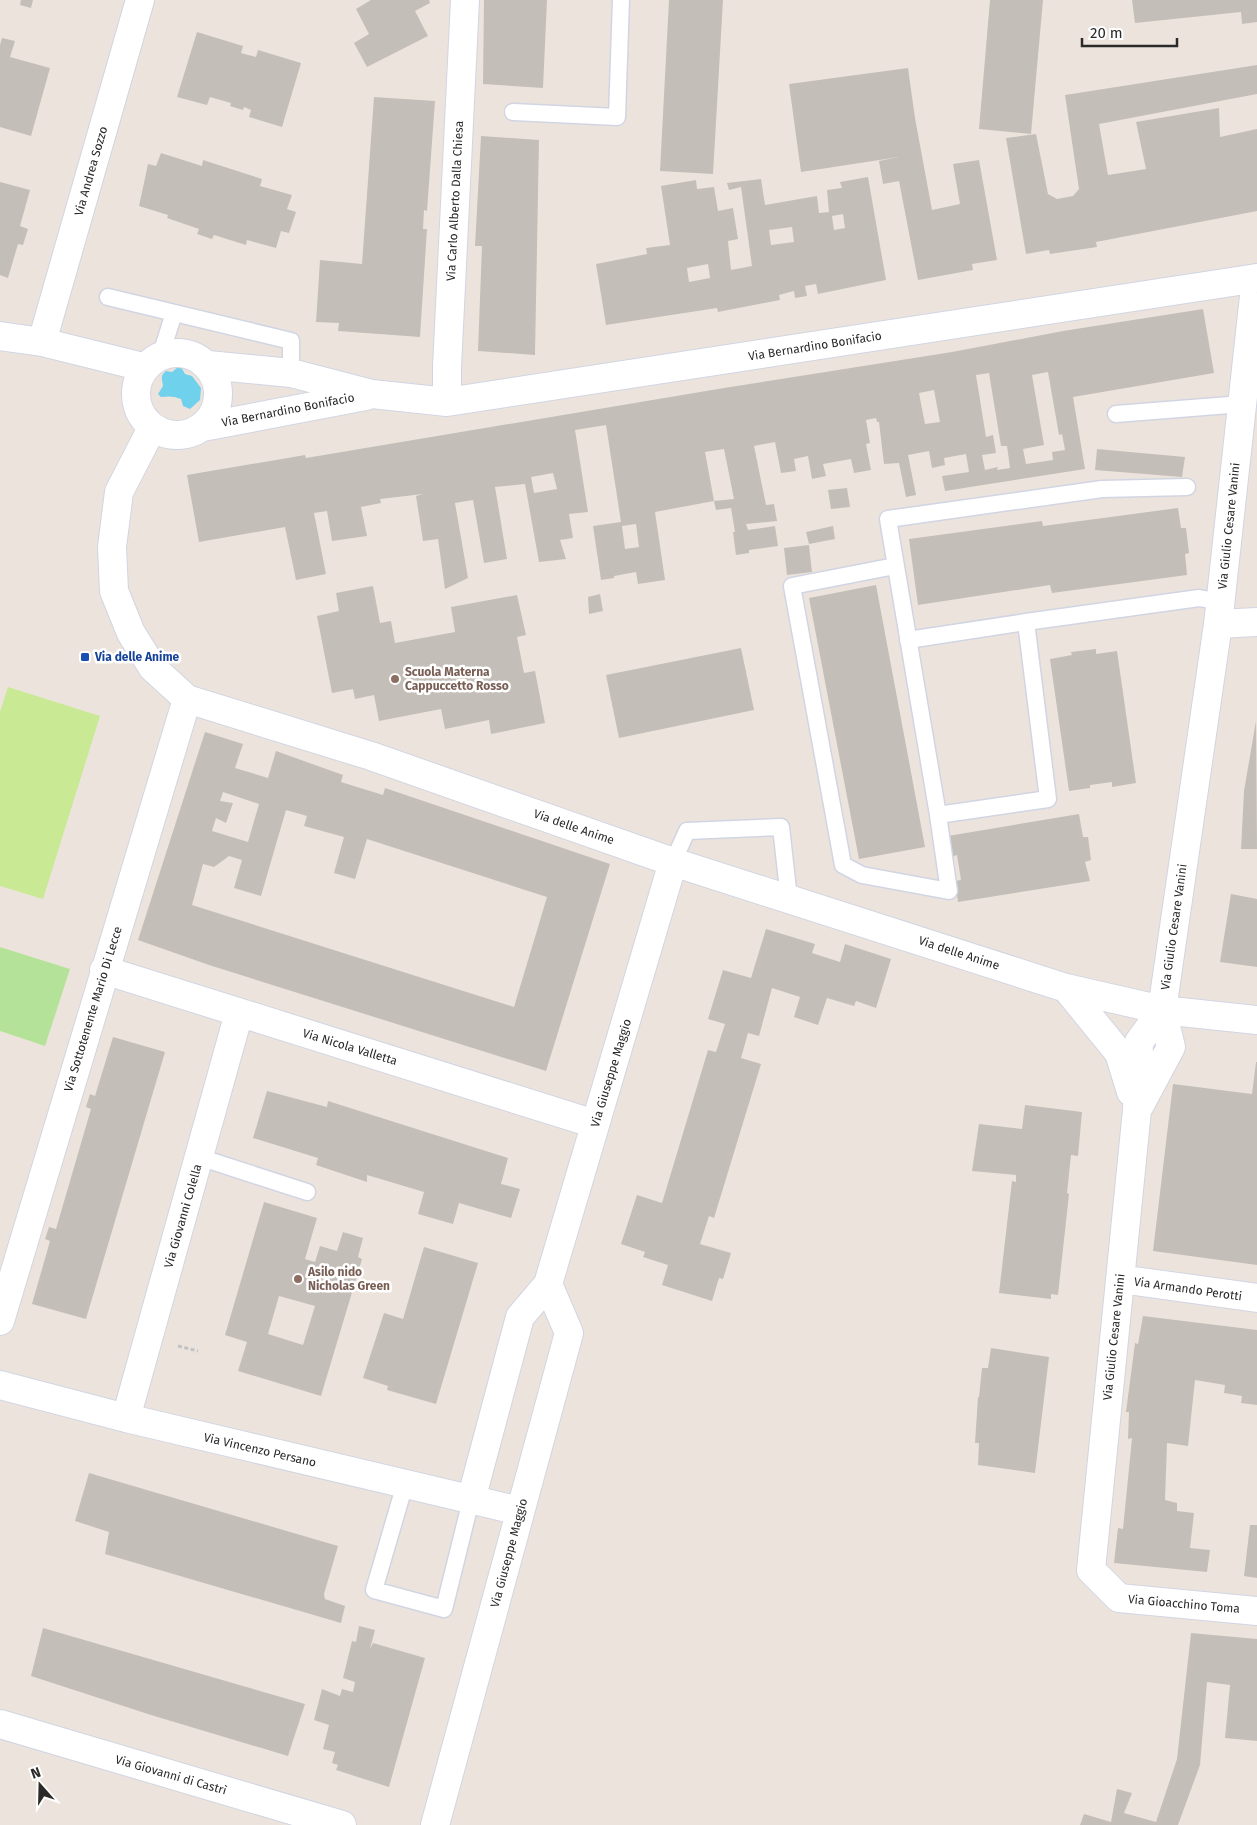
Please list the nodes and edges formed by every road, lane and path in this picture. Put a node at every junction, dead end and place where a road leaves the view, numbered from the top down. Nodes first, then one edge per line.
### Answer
1 (140, 0) edge
2 (464, 0) edge
3 (621, 0) edge
4 (513, 112) dead end
5 (1256, 278) edge
6 (108, 297) dead end
7 (174, 313) junction
8 (2, 342) edge
9 (42, 342) junction
10 (152, 361) junction
11 (208, 365) junction
12 (292, 372) junction
13 (372, 394) junction
14 (447, 402) junction
15 (1242, 404) junction
16 (1116, 414) dead end
17 (203, 427) junction
18 (152, 428) junction
19 (1187, 487) dead end
20 (895, 566) junction
21 (1220, 613) junction
22 (1026, 622) junction
23 (1257, 622) edge
24 (908, 640) junction
25 (188, 699) junction
26 (938, 814) junction
27 (673, 862) junction
28 (789, 899) junction
29 (104, 970) junction
30 (1066, 988) junction
31 (1162, 1010) junction
32 (239, 1013) junction
33 (1257, 1020) edge
34 (1137, 1110) junction
35 (595, 1124) junction
36 (199, 1157) junction
37 (307, 1192) dead end
38 (7, 1270) edge
39 (1120, 1279) junction
40 (548, 1284) junction
41 (1257, 1298) edge
42 (0, 1321) edge
43 (0, 1385) edge
44 (126, 1418) junction
45 (405, 1484) junction
46 (471, 1500) junction
47 (520, 1511) junction
48 (1091, 1570) joint
49 (1257, 1611) edge
50 (0, 1724) edge
51 (342, 1825) edge
52 (435, 1825) edge

1 - 9 street, Via Andrea Sozzo
2 - 14 street, Via Carlo Alberto Dalla Chiesa
3 - 4 lane
5 - 14 street, Via Bernardino Bonifacio
5 - 15 street, Via Giulio Cesare Vanini
6 - 7 lane
7 - 10 lane
7 - 12 lane
8 - 9 street, Via Bernardino Bonifacio
9 - 10 street, Via Bernardino Bonifacio
10 - 11 street, Via Bernardino Bonifacio
10 - 18 street
11 - 12 street, Via Bernardino Bonifacio
11 - 17 street, Via Bernardino Bonifacio
12 - 13 street, Via Bernardino Bonifacio
13 - 14 street, Via Bernardino Bonifacio
13 - 17 street, Via Bernardino Bonifacio
15 - 16 lane
15 - 21 street, Via Giulio Cesare Vanini
17 - 18 street, Via Bernardino Bonifacio
18 - 25 street, Via delle Anime
19 - 20 lane
20 - 24 lane
20 - 26 lane
21 - 22 lane
21 - 23 street
21 - 31 street, Via Giulio Cesare Vanini
22 - 24 lane
22 - 26 lane
24 - 26 lane
25 - 27 street, Via delle Anime
25 - 29 street, Via Sottotenente Mario Di Lecce
27 - 28 street, Via delle Anime
27 - 28 lane
27 - 35 street, Via Giuseppe Maggio
28 - 30 street, Via delle Anime
29 - 32 street, Via Nicola Valletta
29 - 38 street, Via Sottotenente Mario Di Lecce
30 - 31 street, Via delle Anime
30 - 34 street
31 - 33 street, Via delle Anime
31 - 34 street, Via Giulio Cesare Vanini
32 - 35 street, Via Nicola Valletta
32 - 36 street, Via Giovanni Colella
34 - 39 street, Via Giulio Cesare Vanini
35 - 40 street, Via Giuseppe Maggio
36 - 37 lane
36 - 44 street, Via Giovanni Colella
38 - 42 street, Via Sottotenente Mario Di Lecce
39 - 41 street, Via Armando Perotti
39 - 48 street, Via Giulio Cesare Vanini
40 - 46 street, Via Giuseppe Maggio
40 - 47 street, Via Giuseppe Maggio
43 - 44 street, Via Vincenzo Persano
44 - 45 street, Via Vincenzo Persano
45 - 46 street, Via Vincenzo Persano
45 - 46 lane
46 - 47 street, Via Vincenzo Persano
47 - 52 street, Via Giuseppe Maggio
48 - 49 street, Via Gioacchino Toma
50 - 51 street, Via Giovanni di Castrì

